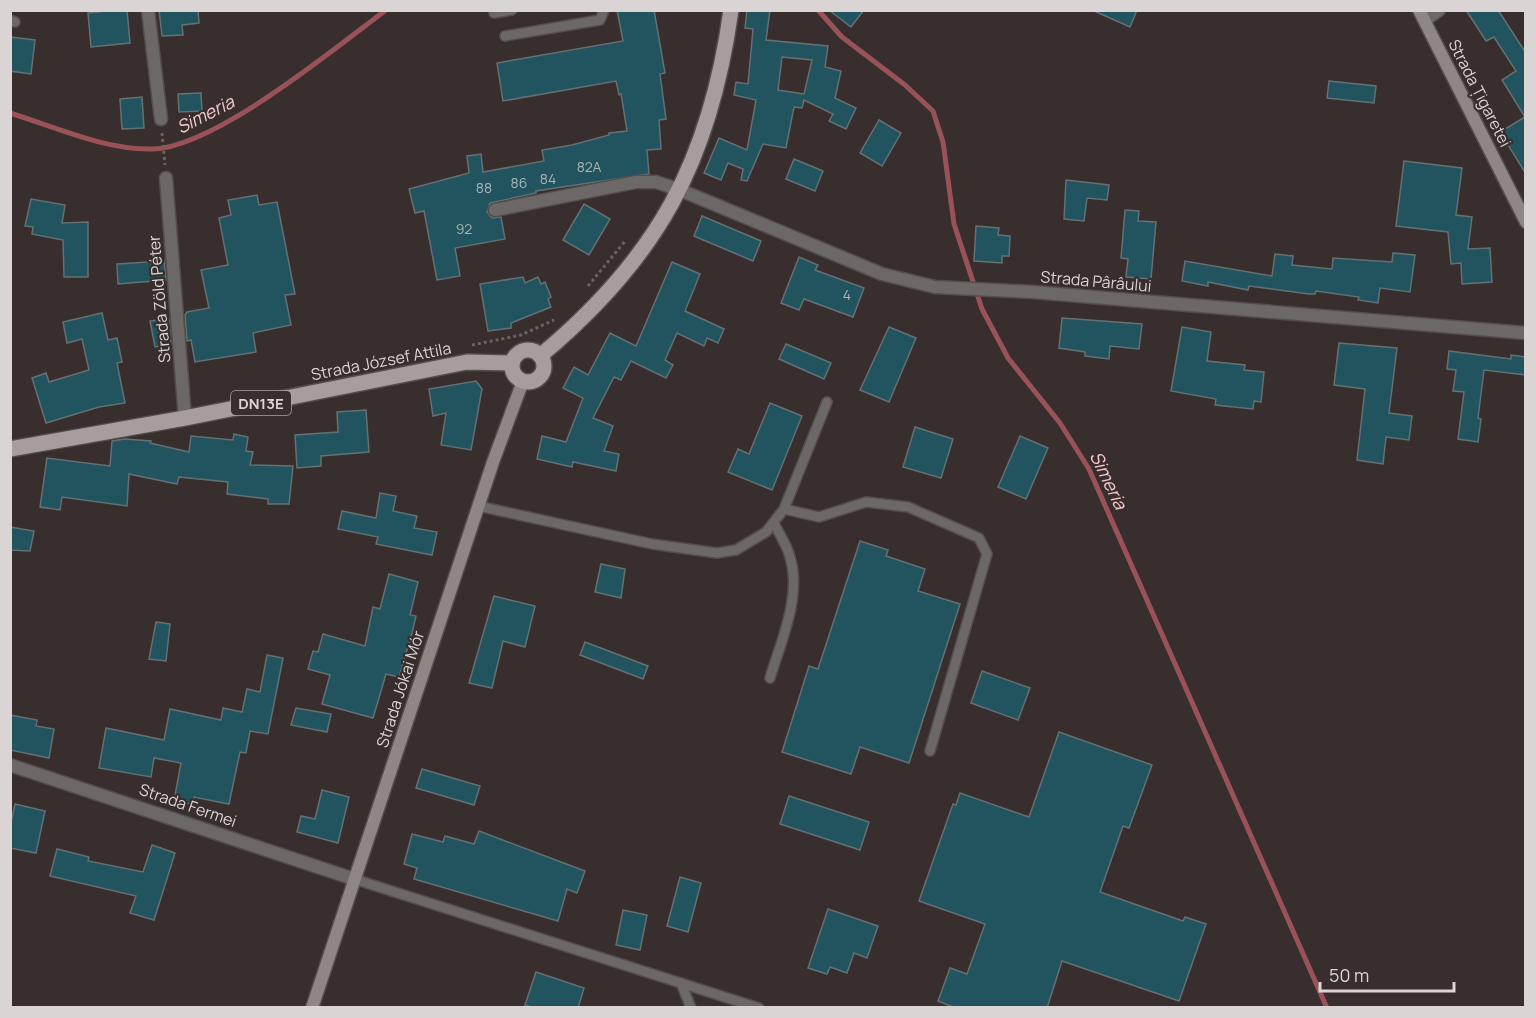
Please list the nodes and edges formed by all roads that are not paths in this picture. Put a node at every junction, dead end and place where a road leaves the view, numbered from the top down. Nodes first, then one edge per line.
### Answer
1 (148, 10) edge
2 (512, 10) edge
3 (604, 10) edge
4 (731, 10) edge
5 (1439, 10) edge
6 (494, 13) dead end
7 (1422, 15) edge
8 (506, 36) dead end
9 (160, 119) dead end
10 (166, 178) dead end
11 (680, 189) junction
12 (495, 210) dead end
13 (1526, 222) edge
14 (1526, 333) edge
15 (540, 356) junction
16 (512, 363) junction
17 (523, 381) junction
18 (827, 402) dead end
19 (185, 418) junction
20 (10, 449) edge
21 (478, 506) junction
22 (784, 509) junction
23 (774, 523) junction
24 (770, 678) dead end
25 (930, 751) dead end
26 (10, 765) edge
27 (354, 879) junction
28 (681, 983) junction
29 (312, 1008) edge
30 (691, 1008) edge
31 (759, 1008) edge

1 - 9 street
2 - 6 lane
3 - 8 lane
4 - 11 main road
5 - 7 street
7 - 13 main road, Strada Țigaretei
10 - 19 street, Strada Zöld Péter
11 - 12 street, Strada Pârâului
11 - 14 street, Strada Pârâului
11 - 15 main road
15 - 16 main road, DN13E
15 - 17 main road
16 - 17 main road
16 - 19 main road, Strada József Attila / DN13E
17 - 21 main road, Strada Jókai Mór
18 - 22 lane
19 - 20 main road, Strada József Attila / DN13E
21 - 23 lane
21 - 27 main road, Strada Jókai Mór
22 - 23 lane
22 - 25 lane
23 - 24 lane
26 - 27 street, Strada Fermei
27 - 28 lane
27 - 29 main road, Strada Jókai Mór
28 - 30 lane
28 - 31 lane

